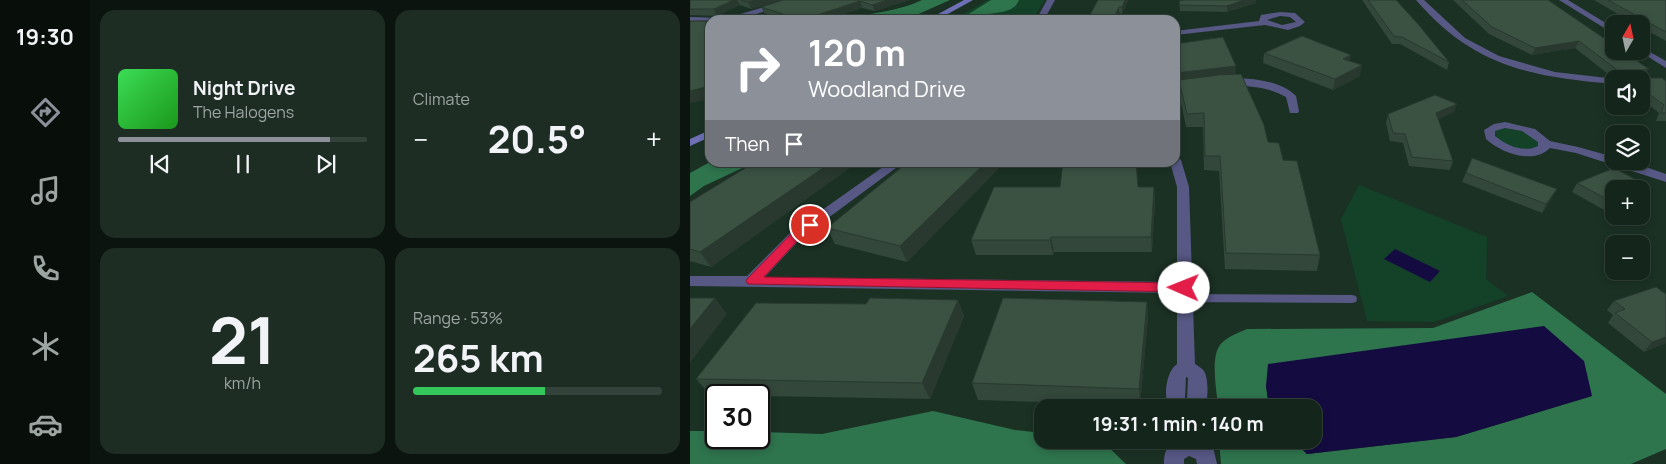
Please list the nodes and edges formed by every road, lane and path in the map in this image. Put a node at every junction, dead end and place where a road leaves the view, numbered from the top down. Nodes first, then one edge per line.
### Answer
1 (795, 0) edge
2 (969, 0) edge
3 (1051, 0) edge
4 (1420, 0) edge
5 (1563, 0) edge
6 (746, 15) edge
7 (940, 15) edge
8 (1043, 15) edge
9 (690, 19) edge
10 (705, 19) edge
11 (1266, 23) dead end
12 (1605, 26) edge
13 (1180, 32) edge
14 (1650, 55) edge
15 (1666, 65) edge
16 (1605, 80) edge
17 (1180, 88) edge
18 (1294, 111) dead end
19 (705, 136) edge
20 (690, 143) edge
21 (1545, 144) dead end
22 (1605, 158) edge
23 (891, 167) edge
24 (1177, 167) edge
25 (1642, 170) edge
26 (1666, 178) edge
27 (690, 281) edge
28 (752, 281) junction
29 (1184, 293) junction
30 (1352, 299) dead end
31 (1186, 367) junction
32 (1176, 399) edge
33 (1198, 399) edge
34 (1180, 449) edge
35 (1198, 449) edge
36 (1174, 464) edge
37 (1206, 464) edge

1 - 6 street
2 - 7 main road
3 - 8 street
4 - 16 street
5 - 12 street
9 - 10 street
11 - 13 street
14 - 15 street
17 - 18 street
19 - 20 main road
21 - 22 street
23 - 28 street
24 - 29 street
25 - 26 street
27 - 28 street
28 - 29 street
29 - 30 lane
29 - 31 street
31 - 32 street
31 - 33 street
34 - 36 street
35 - 37 street

